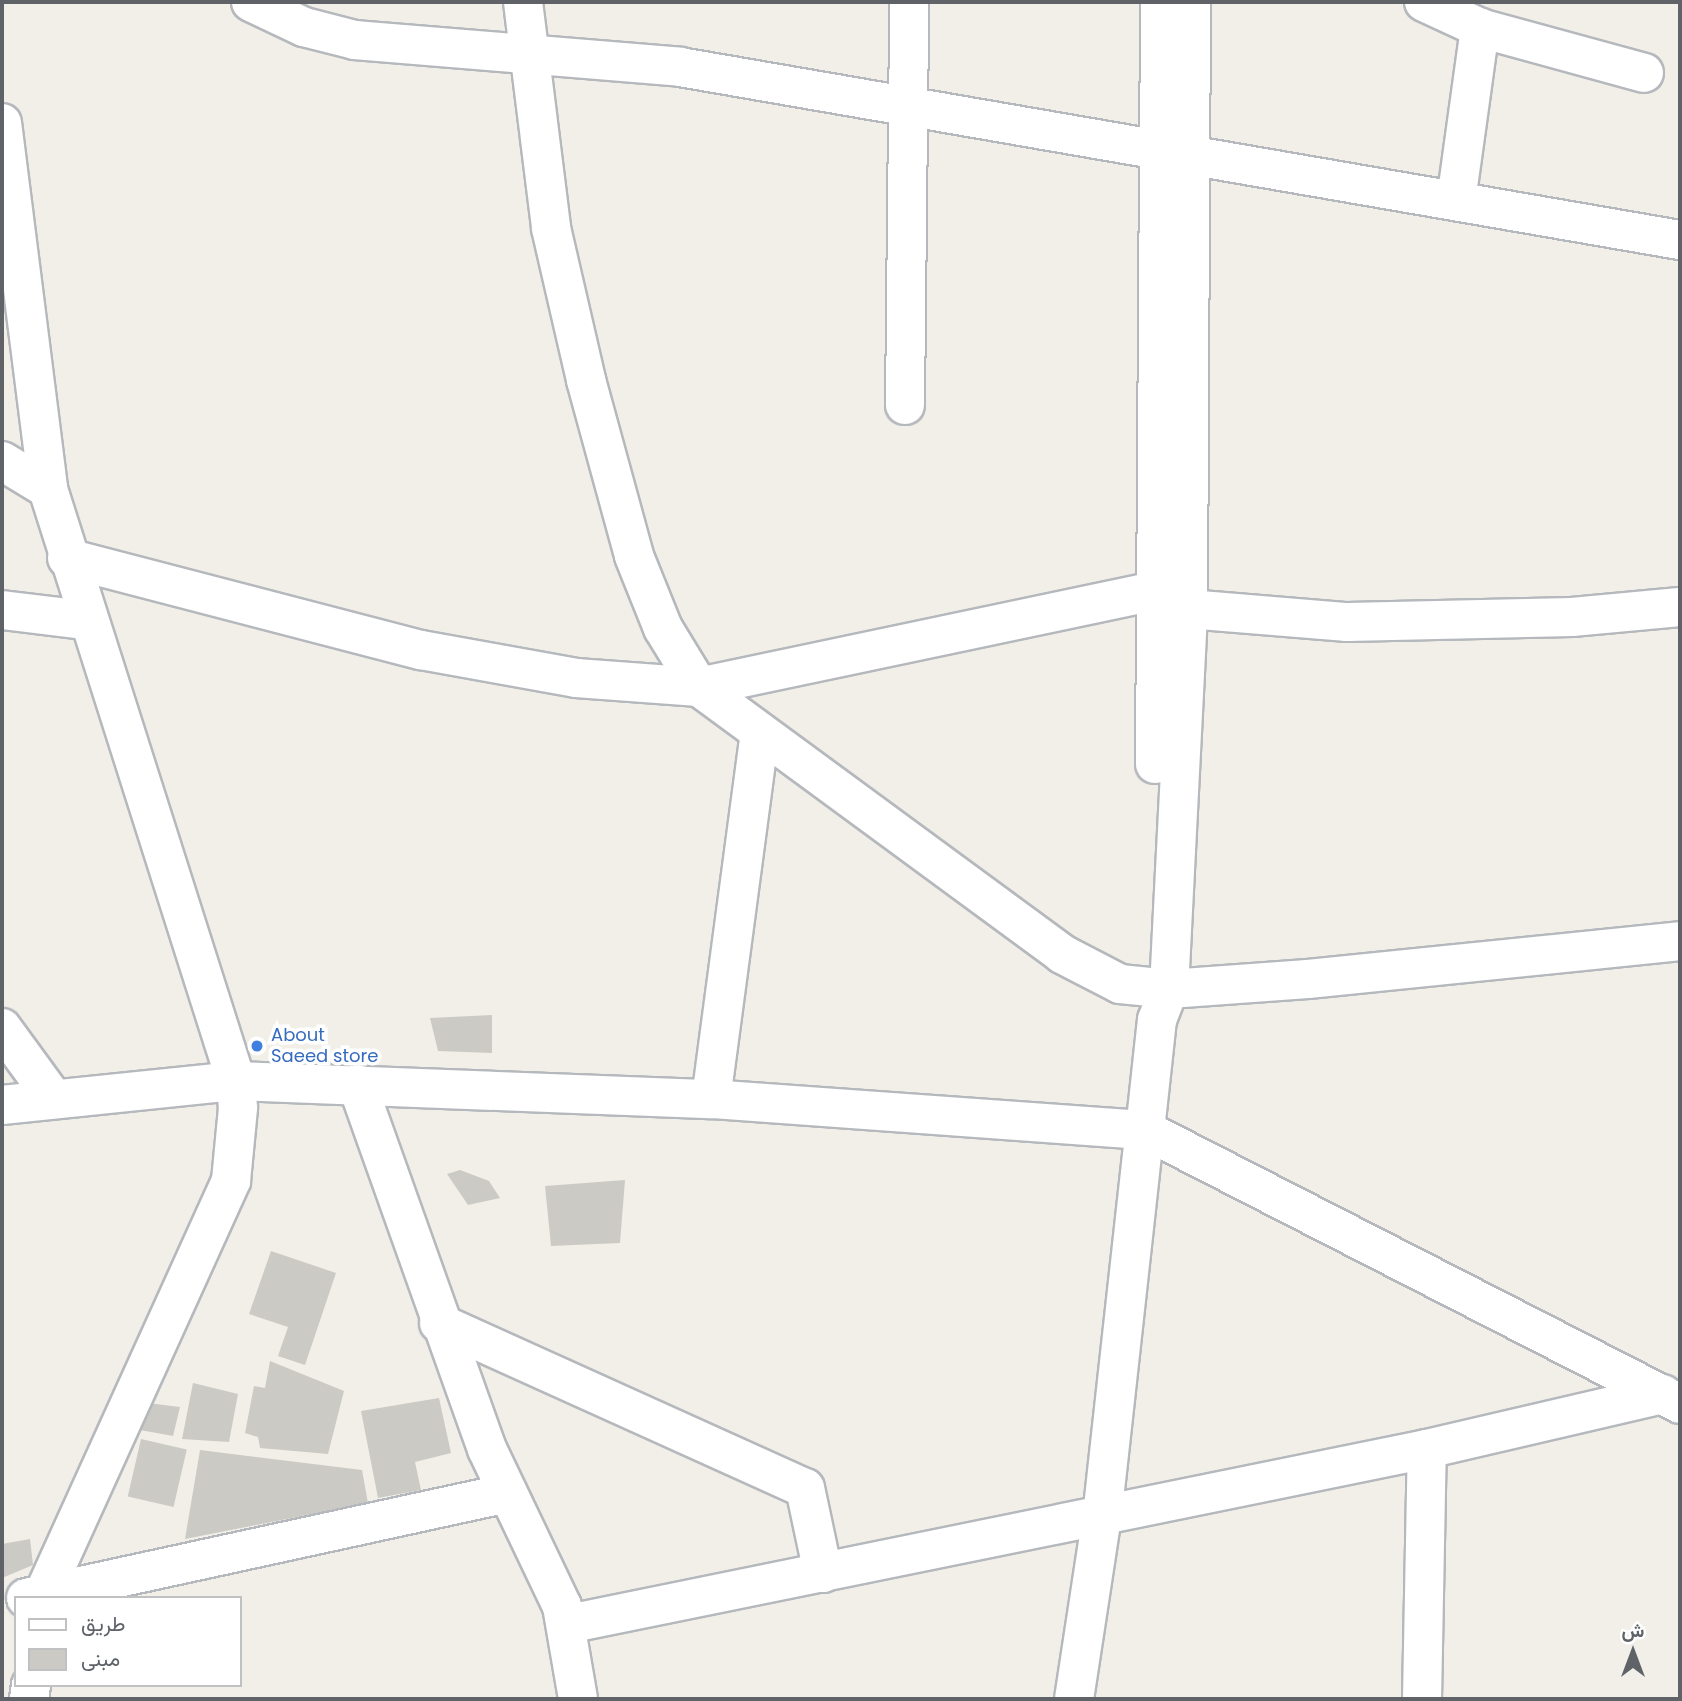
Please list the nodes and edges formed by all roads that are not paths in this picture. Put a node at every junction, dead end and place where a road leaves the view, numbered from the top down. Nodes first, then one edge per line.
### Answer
1 (251, 2) edge
2 (523, 2) edge
3 (909, 2) edge
4 (1160, 2) edge
5 (1191, 2) edge
6 (1424, 2) edge
7 (1480, 28) junction
8 (527, 50) junction
9 (1644, 73) dead end
10 (909, 106) junction
11 (2, 123) edge
12 (1171, 150) junction
13 (1456, 201) junction
14 (1680, 240) edge
15 (905, 405) dead end
16 (2, 461) edge
17 (48, 489) junction
18 (67, 558) junction
19 (1173, 600) junction
20 (1680, 607) edge
21 (2, 610) edge
22 (85, 620) junction
23 (699, 687) junction
24 (760, 733) junction
25 (1680, 941) edge
26 (1158, 999) junction
27 (2, 1028) edge
28 (236, 1081) junction
29 (357, 1084) junction
30 (53, 1098) junction
31 (711, 1099) junction
32 (2, 1105) edge
33 (1145, 1130) junction
34 (439, 1323) junction
35 (1671, 1399) edge
36 (1427, 1449) junction
37 (508, 1493) junction
38 (1102, 1517) junction
39 (823, 1573) junction
40 (32, 1596) edge
41 (37, 1596) edge
42 (568, 1624) junction
43 (578, 1699) edge
44 (1074, 1699) edge
45 (1422, 1699) edge

1 - 8 street
2 - 8 street
3 - 10 street
4 - 12 street
5 - 12 street
6 - 7 street
7 - 9 street
7 - 13 street
8 - 10 street
8 - 23 street
10 - 12 street
10 - 15 street
11 - 17 street
12 - 13 street
12 - 19 street
13 - 14 street
16 - 17 street
17 - 18 street
18 - 22 street
18 - 23 street
19 - 20 street
19 - 23 street
19 - 26 street
21 - 22 street
22 - 28 street
23 - 24 street
24 - 26 street
24 - 31 street
25 - 26 street
26 - 33 street
27 - 30 street
28 - 29 street
28 - 30 street
28 - 40 street
29 - 31 street
29 - 34 street
30 - 32 street
31 - 33 street
33 - 35 street
33 - 38 street
34 - 37 street
34 - 39 street
35 - 36 street
36 - 38 street
36 - 45 street
37 - 41 street
37 - 42 street
38 - 39 street
38 - 44 street
39 - 42 street
42 - 43 street

